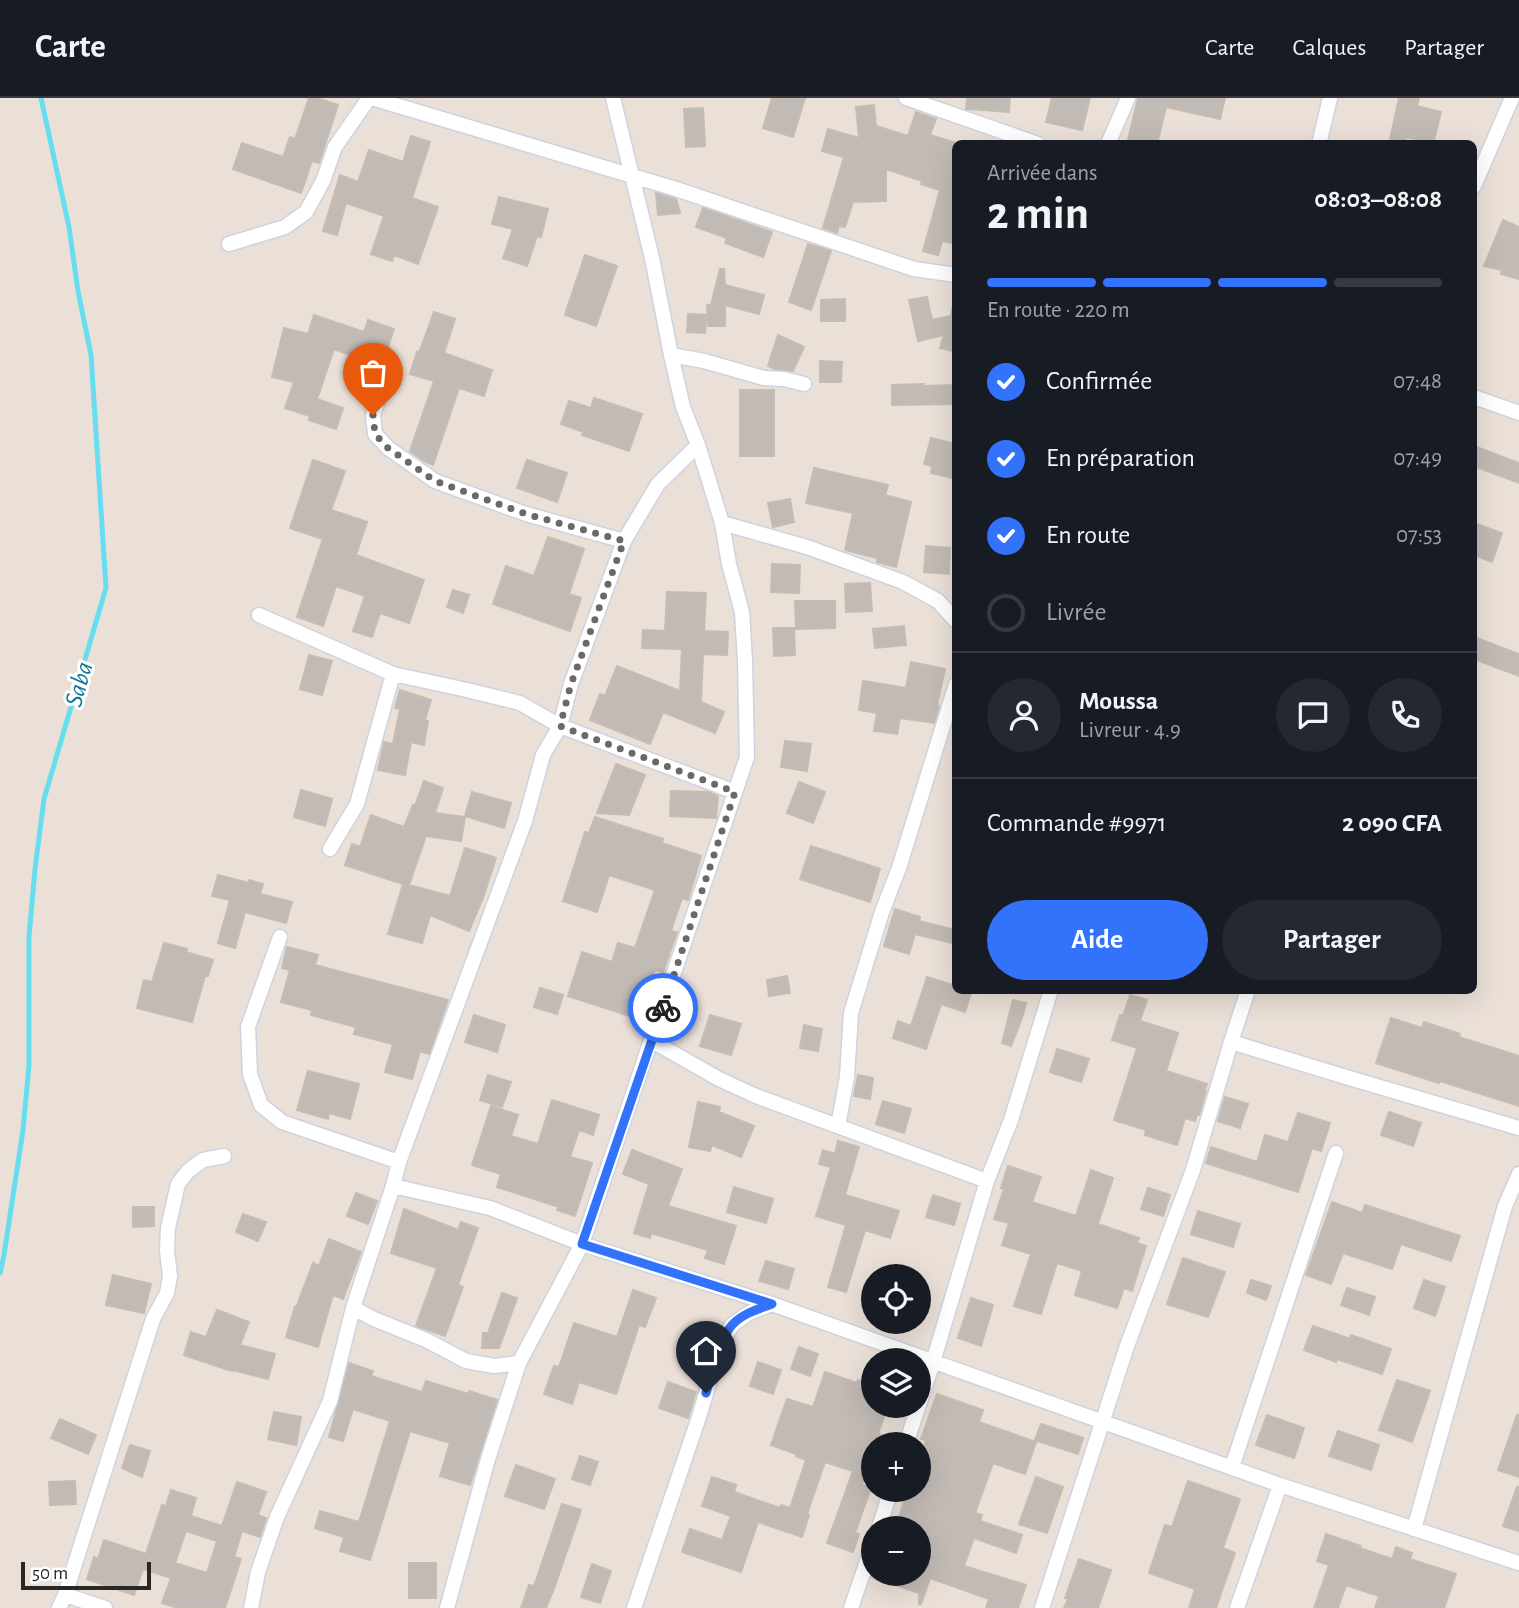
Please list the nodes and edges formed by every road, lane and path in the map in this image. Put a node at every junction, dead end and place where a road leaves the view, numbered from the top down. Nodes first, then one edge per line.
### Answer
1 (370, 98) edge
2 (613, 98) edge
3 (906, 98) edge
4 (1128, 98) edge
5 (1330, 98) edge
6 (1512, 98) edge
7 (1027, 140) edge
8 (1110, 140) edge
9 (1320, 140) edge
10 (631, 176) junction
11 (1477, 179) edge
12 (229, 244) dead end
13 (952, 274) edge
14 (671, 355) junction
15 (804, 384) dead end
16 (379, 398) dead end
17 (1477, 398) edge
18 (1519, 413) edge
19 (698, 445) junction
20 (722, 523) junction
21 (624, 541) junction
22 (259, 615) dead end
23 (952, 617) edge
24 (393, 674) junction
25 (952, 697) edge
26 (560, 726) junction
27 (735, 792) junction
28 (330, 849) dead end
29 (281, 937) dead end
30 (1050, 994) edge
31 (1247, 994) edge
32 (652, 1041) junction
33 (1231, 1042) junction
34 (838, 1126) junction
35 (1519, 1128) edge
36 (1335, 1153) dead end
37 (224, 1156) dead end
38 (399, 1162) junction
39 (1519, 1174) edge
40 (987, 1181) junction
41 (393, 1186) junction
42 (582, 1244) junction
43 (772, 1304) junction
44 (354, 1308) junction
45 (933, 1362) junction
46 (519, 1363) junction
47 (1102, 1422) junction
48 (910, 1432) edge
49 (1232, 1467) junction
50 (1280, 1485) junction
51 (1414, 1529) junction
52 (1519, 1563) edge
53 (861, 1579) edge
54 (62, 1602) edge
55 (105, 1608) edge
56 (251, 1608) edge
57 (447, 1608) edge
58 (634, 1608) edge
59 (851, 1608) edge
60 (1041, 1608) edge
61 (1237, 1608) edge

1 - 10 street
1 - 12 street
2 - 10 street
3 - 7 street
4 - 8 street
5 - 9 street
6 - 11 street
10 - 13 street
10 - 14 street
14 - 15 street
14 - 19 street
16 - 21 street
17 - 18 street
19 - 20 street
19 - 21 street
20 - 23 street
20 - 27 street
21 - 26 street
22 - 24 street
24 - 26 street
24 - 28 street
25 - 34 street
26 - 27 street
26 - 38 street
27 - 32 street
29 - 38 street
30 - 40 street
31 - 33 street
32 - 34 street
32 - 42 street
33 - 35 street
33 - 47 street
34 - 40 street
36 - 49 street
37 - 54 street
38 - 41 street
39 - 51 street
40 - 45 street
41 - 42 street
41 - 44 street
42 - 43 street
42 - 46 street
43 - 45 street
43 - 58 street
44 - 46 street
44 - 56 street
45 - 47 street
45 - 48 street
46 - 57 street
47 - 49 street
47 - 60 street
49 - 50 street
50 - 51 street
50 - 61 street
51 - 52 street
53 - 59 street
54 - 55 street

